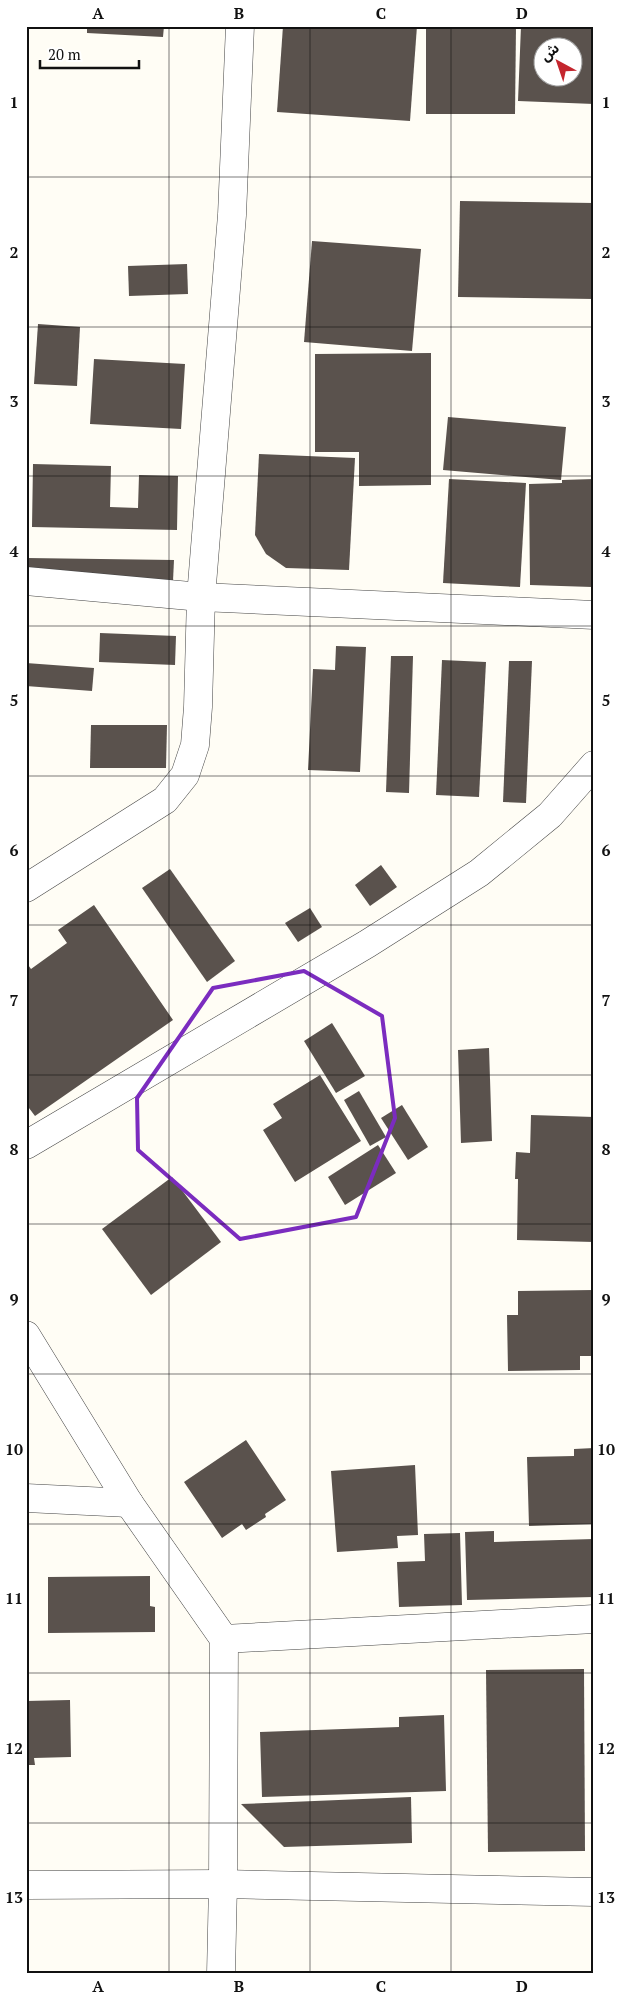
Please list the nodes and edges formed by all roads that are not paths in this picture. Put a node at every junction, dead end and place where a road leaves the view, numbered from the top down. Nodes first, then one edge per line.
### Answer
1 (240, 26) edge
2 (26, 581) edge
3 (201, 597) junction
4 (594, 616) edge
5 (594, 765) edge
6 (26, 888) edge
7 (26, 1145) edge
8 (26, 1335) edge
9 (26, 1498) edge
10 (129, 1503) junction
11 (594, 1619) edge
12 (224, 1639) junction
13 (223, 1884) junction
14 (26, 1885) edge
15 (594, 1892) edge
16 (221, 1974) edge

1 - 3 street
2 - 3 street
3 - 4 street
3 - 6 street
5 - 7 street
8 - 10 street
9 - 10 street
10 - 12 street
11 - 12 street
12 - 13 street
13 - 14 street
13 - 15 street
13 - 16 street

